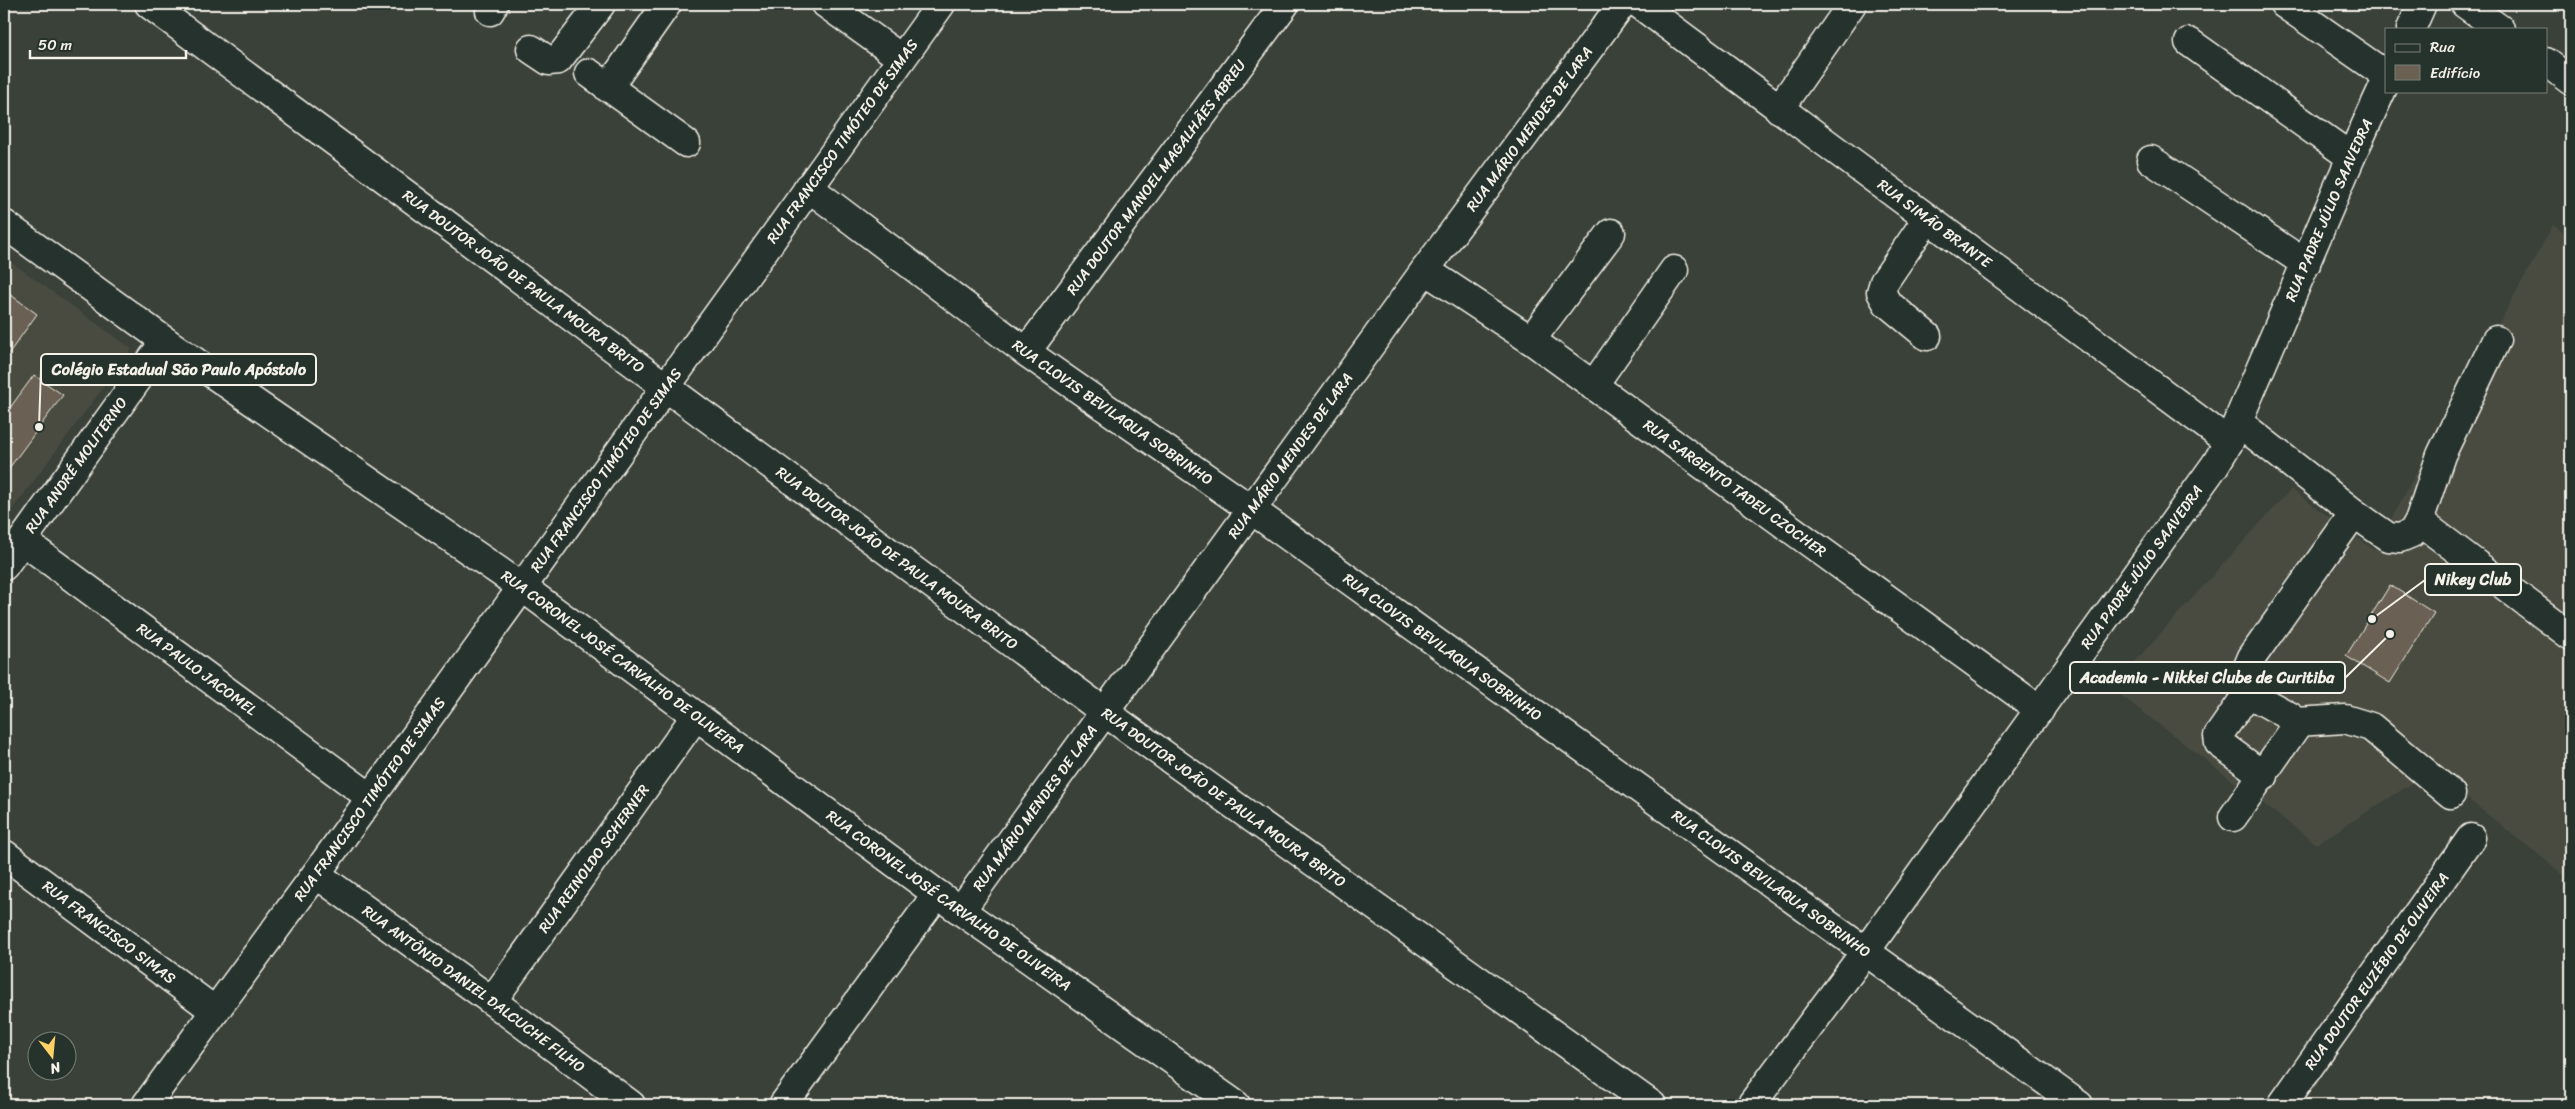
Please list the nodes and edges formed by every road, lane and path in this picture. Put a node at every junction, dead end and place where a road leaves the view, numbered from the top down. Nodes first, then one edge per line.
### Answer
1 (149, 4) edge
2 (601, 4) edge
3 (667, 4) edge
4 (826, 4) edge
5 (941, 4) edge
6 (1285, 4) edge
7 (1622, 4) edge
8 (1640, 4) edge
9 (1852, 4) edge
10 (2284, 4) edge
11 (2422, 4) edge
12 (2465, 4) edge
13 (2411, 28) edge
14 (2499, 28) edge
15 (2188, 42) dead end
16 (531, 49) dead end
17 (901, 58) junction
18 (2548, 63) edge
19 (2385, 74) edge
20 (2571, 80) edge
21 (2385, 83) edge
22 (1779, 109) junction
23 (686, 143) dead end
24 (2351, 157) junction
25 (2151, 160) dead end
26 (808, 187) junction
27 (1927, 219) junction
28 (4, 224) edge
29 (1611, 233) dead end
30 (2306, 264) junction
31 (1425, 270) junction
32 (1674, 270) dead end
33 (1927, 336) dead end
34 (1531, 340) junction
35 (2496, 340) dead end
36 (165, 341) junction
37 (1026, 352) junction
38 (1593, 386) junction
39 (665, 388) junction
40 (2233, 432) junction
41 (1252, 510) junction
42 (2354, 513) junction
43 (2419, 521) junction
44 (23, 541) junction
45 (4, 566) edge
46 (522, 587) junction
47 (2571, 636) edge
48 (2248, 693) junction
49 (2040, 710) junction
50 (1106, 713) junction
51 (695, 717) junction
52 (2296, 722) junction
53 (2264, 776) junction
54 (2451, 794) dead end
55 (370, 797) junction
56 (2233, 817) dead end
57 (2471, 838) dead end
58 (4, 854) edge
59 (316, 874) junction
60 (937, 894) junction
61 (961, 910) junction
62 (1865, 952) junction
63 (492, 1001) junction
64 (216, 1011) junction
65 (146, 1105) edge
66 (631, 1105) edge
67 (783, 1105) edge
68 (1236, 1105) edge
69 (1652, 1105) edge
70 (1751, 1105) edge
71 (2079, 1105) edge
72 (2282, 1105) edge

1 - 39 street, RUA DOUTOR JOÃO DE PAULA MOURA BRITO
2 - 16 street
3 - 23 street
4 - 17 street
5 - 17 street, RUA FRANCISCO TIMÓTEO DE SIMAS
6 - 37 street, RUA DOUTOR MANOEL MAGALHÃES ABREU
7 - 31 street, RUA MÁRIO MENDES DE LARA
8 - 22 street, RUA SIMÃO BRANTE
9 - 22 street
10 - 19 street
11 - 13 street
12 - 14 street
15 - 24 street
17 - 26 street, RUA FRANCISCO TIMÓTEO DE SIMAS
18 - 20 street
21 - 24 street, RUA PADRE JÚLIO SAAVEDRA
22 - 27 street, RUA SIMÃO BRANTE
24 - 30 street, RUA PADRE JÚLIO SAAVEDRA
25 - 30 street
26 - 37 street, RUA CLOVIS BEVILAQUA SOBRINHO
26 - 39 street, RUA FRANCISCO TIMÓTEO DE SIMAS
27 - 33 street
27 - 40 street, RUA SIMÃO BRANTE
28 - 36 street, RUA CORONEL JOSÉ CARVALHO DE OLIVEIRA
29 - 34 street
30 - 40 street, RUA PADRE JÚLIO SAAVEDRA
31 - 34 street, RUA SARGENTO TADEU CZOCHER
31 - 41 street, RUA MÁRIO MENDES DE LARA
32 - 38 street
34 - 38 street, RUA SARGENTO TADEU CZOCHER
35 - 43 street
36 - 44 street, RUA ANDRÉ MOLITERNO
36 - 46 street, RUA CORONEL JOSÉ CARVALHO DE OLIVEIRA
37 - 41 street, RUA CLOVIS BEVILAQUA SOBRINHO
38 - 49 street, RUA SARGENTO TADEU CZOCHER
39 - 46 street, RUA FRANCISCO TIMÓTEO DE SIMAS
39 - 50 street, RUA DOUTOR JOÃO DE PAULA MOURA BRITO
40 - 42 street, RUA SIMÃO BRANTE
40 - 49 street, RUA PADRE JÚLIO SAAVEDRA
41 - 50 street, RUA MÁRIO MENDES DE LARA
41 - 62 street, RUA CLOVIS BEVILAQUA SOBRINHO
42 - 43 street, RUA SIMÃO BRANTE
42 - 48 street
43 - 47 street
44 - 45 street, RUA ANDRÉ MOLITERNO
44 - 55 street, RUA PAULO JACOMEL
46 - 51 street, RUA CORONEL JOSÉ CARVALHO DE OLIVEIRA
46 - 55 street, RUA FRANCISCO TIMÓTEO DE SIMAS
48 - 52 street
48 - 53 street
49 - 62 street, RUA PADRE JÚLIO SAAVEDRA
50 - 61 street, RUA MÁRIO MENDES DE LARA
50 - 69 street, RUA DOUTOR JOÃO DE PAULA MOURA BRITO
51 - 60 street, RUA CORONEL JOSÉ CARVALHO DE OLIVEIRA
51 - 63 street, RUA REINOLDO SCHERNER
52 - 53 street
52 - 54 street
53 - 56 street
55 - 59 street, RUA FRANCISCO TIMÓTEO DE SIMAS
57 - 72 street, RUA DOUTOR EUZÉBIO DE OLIVEIRA
58 - 64 street, RUA FRANCISCO SIMAS
59 - 63 street, RUA ANTÔNIO DANIEL DALCUCHE FILHO
59 - 64 street, RUA FRANCISCO TIMÓTEO DE SIMAS
60 - 61 street, RUA CORONEL JOSÉ CARVALHO DE OLIVEIRA
60 - 67 street
61 - 68 street, RUA CORONEL JOSÉ CARVALHO DE OLIVEIRA
62 - 70 street, RUA PADRE JÚLIO SAAVEDRA
62 - 71 street, RUA CLOVIS BEVILAQUA SOBRINHO
63 - 66 street, RUA ANTÔNIO DANIEL DALCUCHE FILHO
64 - 65 street, RUA FRANCISCO TIMÓTEO DE SIMAS

